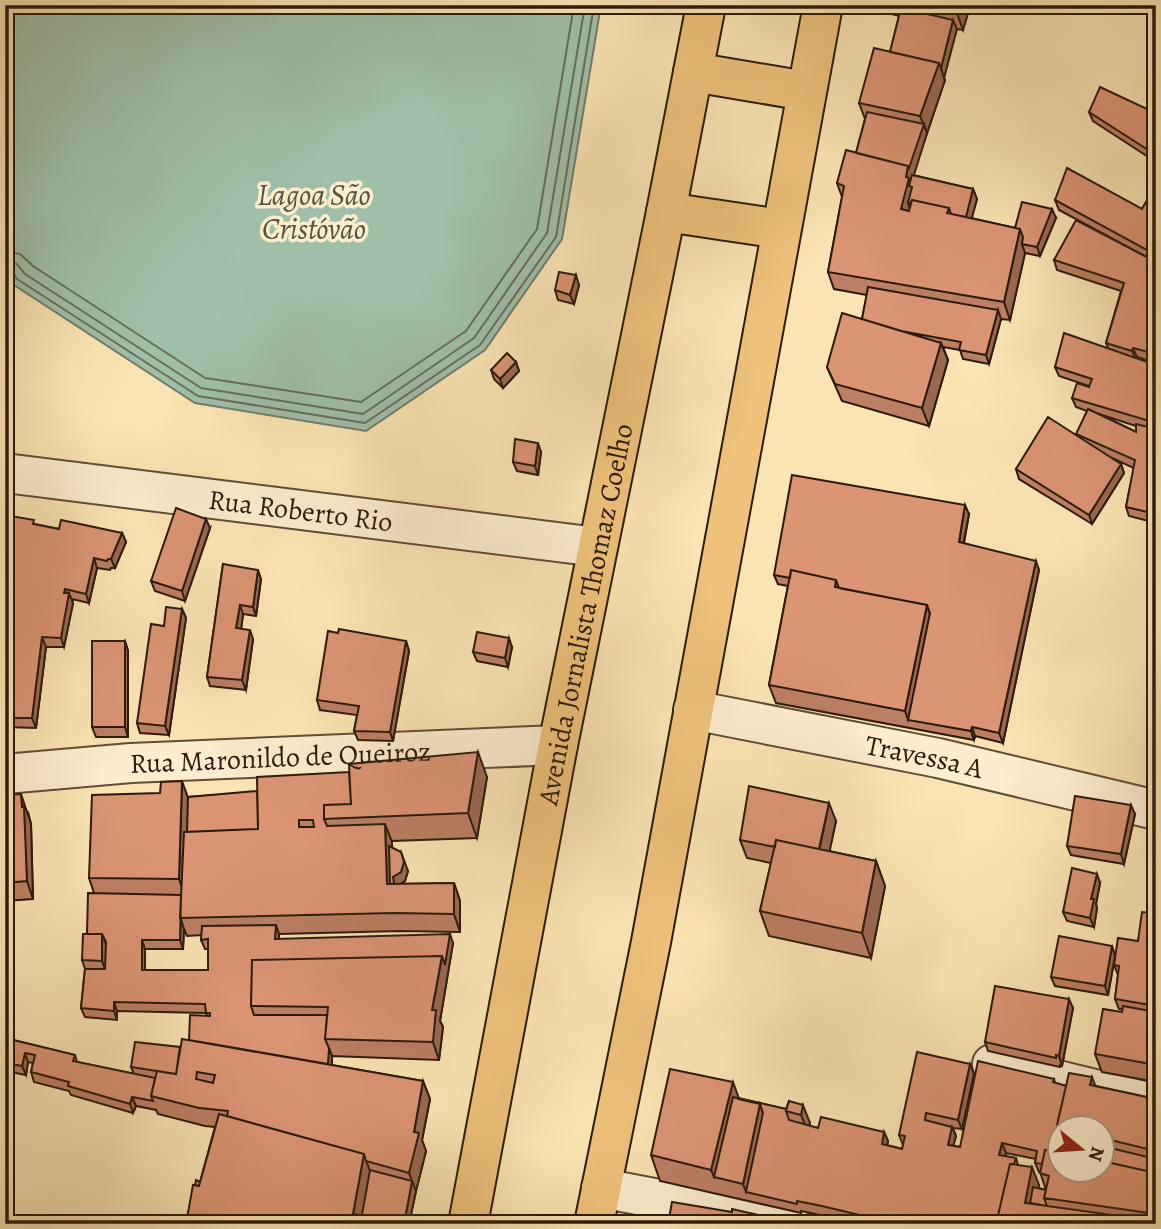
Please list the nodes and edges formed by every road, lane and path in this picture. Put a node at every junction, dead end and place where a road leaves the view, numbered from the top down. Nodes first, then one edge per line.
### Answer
1 (706, 5) edge
2 (823, 5) edge
3 (693, 72) junction
4 (806, 91) junction
5 (666, 212) junction
6 (781, 229) junction
7 (5, 472) edge
8 (597, 547) junction
9 (694, 710) junction
10 (558, 745) junction
11 (5, 774) edge
12 (1156, 810) edge
13 (992, 1064) edge
14 (1156, 1104) edge
15 (597, 1206) edge
16 (468, 1224) edge
17 (791, 1224) edge

1 - 3 main road, Avenida Jornalista Thomaz Coelho
2 - 4 main road
3 - 4 main road
3 - 5 main road, Avenida Jornalista Thomaz Coelho
4 - 6 main road
5 - 6 main road
5 - 8 main road, Avenida Jornalista Thomaz Coelho
6 - 9 main road
7 - 8 street, Rua Roberto Rio
8 - 10 main road, Avenida Jornalista Thomaz Coelho
9 - 12 street, Travessa A
9 - 15 main road
10 - 11 street, Rua Maronildo de Queiroz
10 - 16 main road, Avenida Jornalista Thomaz Coelho
13 - 14 street
15 - 17 street

